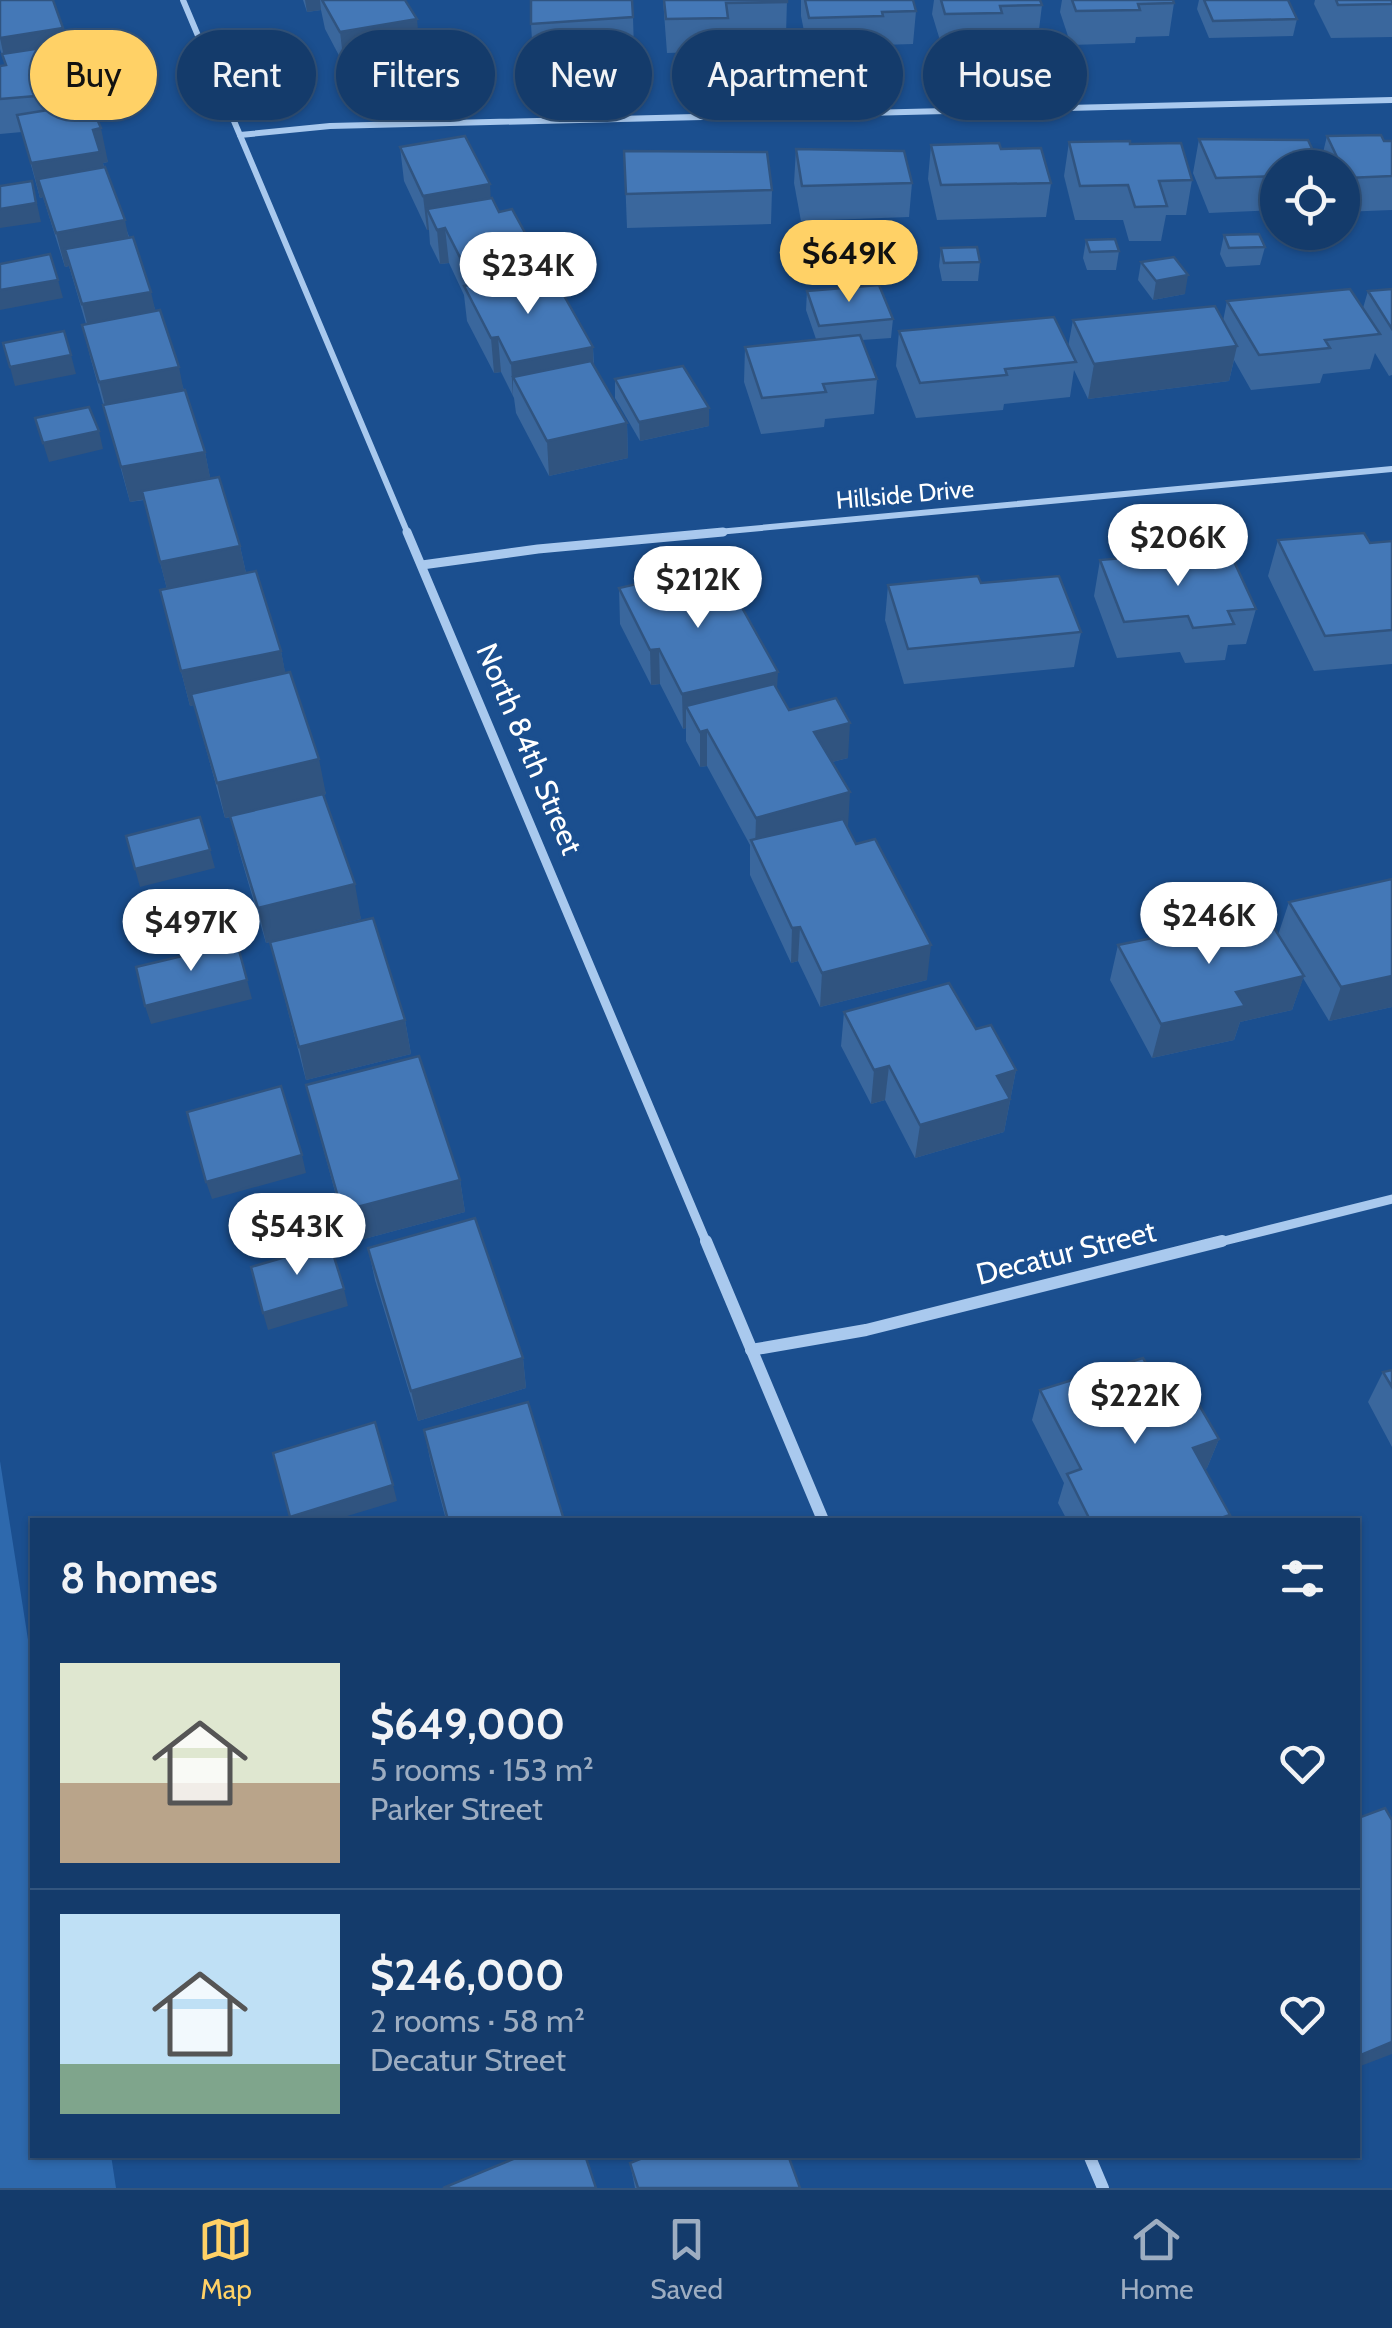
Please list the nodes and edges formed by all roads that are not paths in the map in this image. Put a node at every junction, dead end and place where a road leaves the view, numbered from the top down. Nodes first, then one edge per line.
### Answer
1 (183, 0) edge
2 (1392, 100) edge
3 (240, 135) junction
4 (1392, 469) edge
5 (422, 565) junction
6 (1392, 1199) edge
7 (751, 1350) junction
8 (822, 1518) edge
9 (1090, 2158) edge
10 (1103, 2188) edge

1 - 3 street, North 84th Street
2 - 3 street
3 - 5 street, North 84th Street
4 - 5 street, Hillside Drive
5 - 7 street, North 84th Street
6 - 7 street, Decatur Street
7 - 8 street, North 84th Street
9 - 10 street

